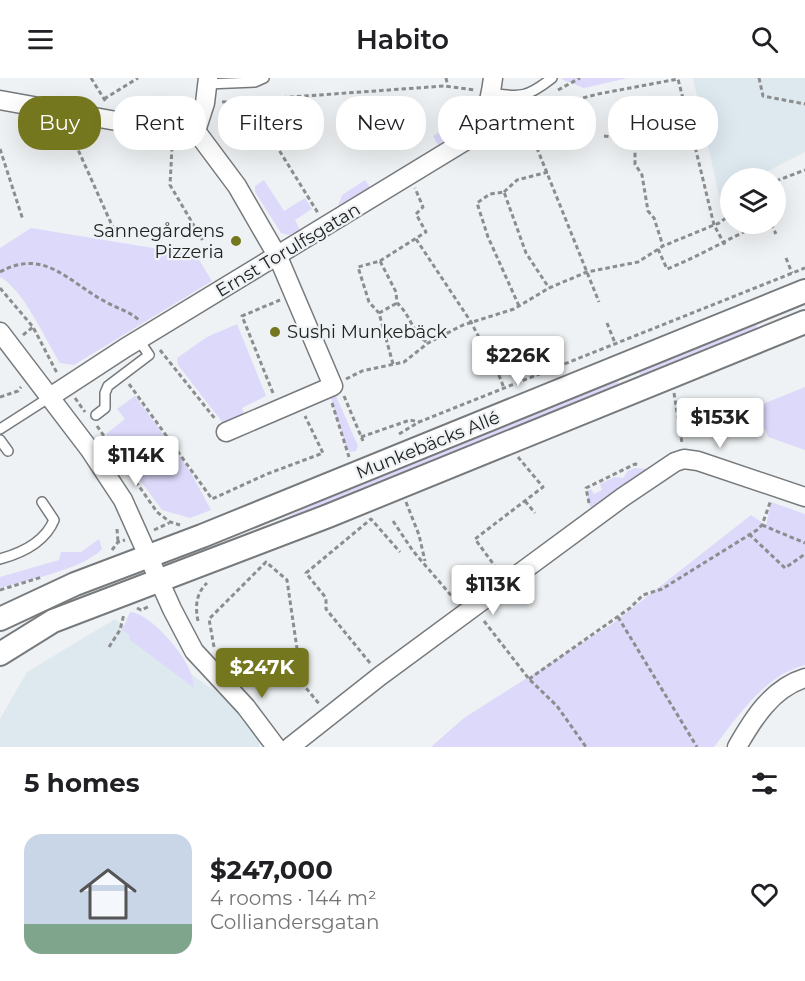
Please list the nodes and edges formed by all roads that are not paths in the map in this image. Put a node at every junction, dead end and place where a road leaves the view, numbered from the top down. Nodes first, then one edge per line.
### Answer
1 (264, 78) edge
2 (552, 78) edge
3 (207, 81) edge
4 (488, 87) edge
5 (206, 96) edge
6 (0, 100) edge
7 (113, 120) edge
8 (206, 144) edge
9 (278, 257) junction
10 (805, 291) edge
11 (805, 322) edge
12 (0, 332) edge
13 (144, 336) junction
14 (99, 363) junction
15 (113, 383) junction
16 (44, 401) junction
17 (96, 415) dead end
18 (0, 429) edge
19 (226, 432) road end
20 (0, 440) edge
21 (8, 451) dead end
22 (805, 497) edge
23 (42, 502) dead end
24 (149, 556) junction
25 (0, 558) edge
26 (160, 580) junction
27 (0, 619) edge
28 (0, 654) edge
29 (805, 678) edge
30 (276, 747) edge
31 (290, 747) edge
32 (737, 747) edge

1 - 3 lane
2 - 4 lane
3 - 5 street
4 - 9 street, Ernst Torulfsgatan
6 - 7 street
8 - 9 street
9 - 13 street, Ernst Torulfsgatan
9 - 19 street
10 - 24 street, Munkebäcks Allé
11 - 26 street, Munkebäcks Allé
12 - 16 street
13 - 14 street, Ernst Torulfsgatan
13 - 15 lane
14 - 15 lane
14 - 16 street, Ernst Torulfsgatan
15 - 17 lane
16 - 18 lane
16 - 24 street
20 - 21 lane
22 - 31 street
23 - 25 lane
24 - 26 street
24 - 27 street, Munkebäcks Allé
26 - 28 street, Munkebäcks Allé
26 - 30 street
29 - 32 street

